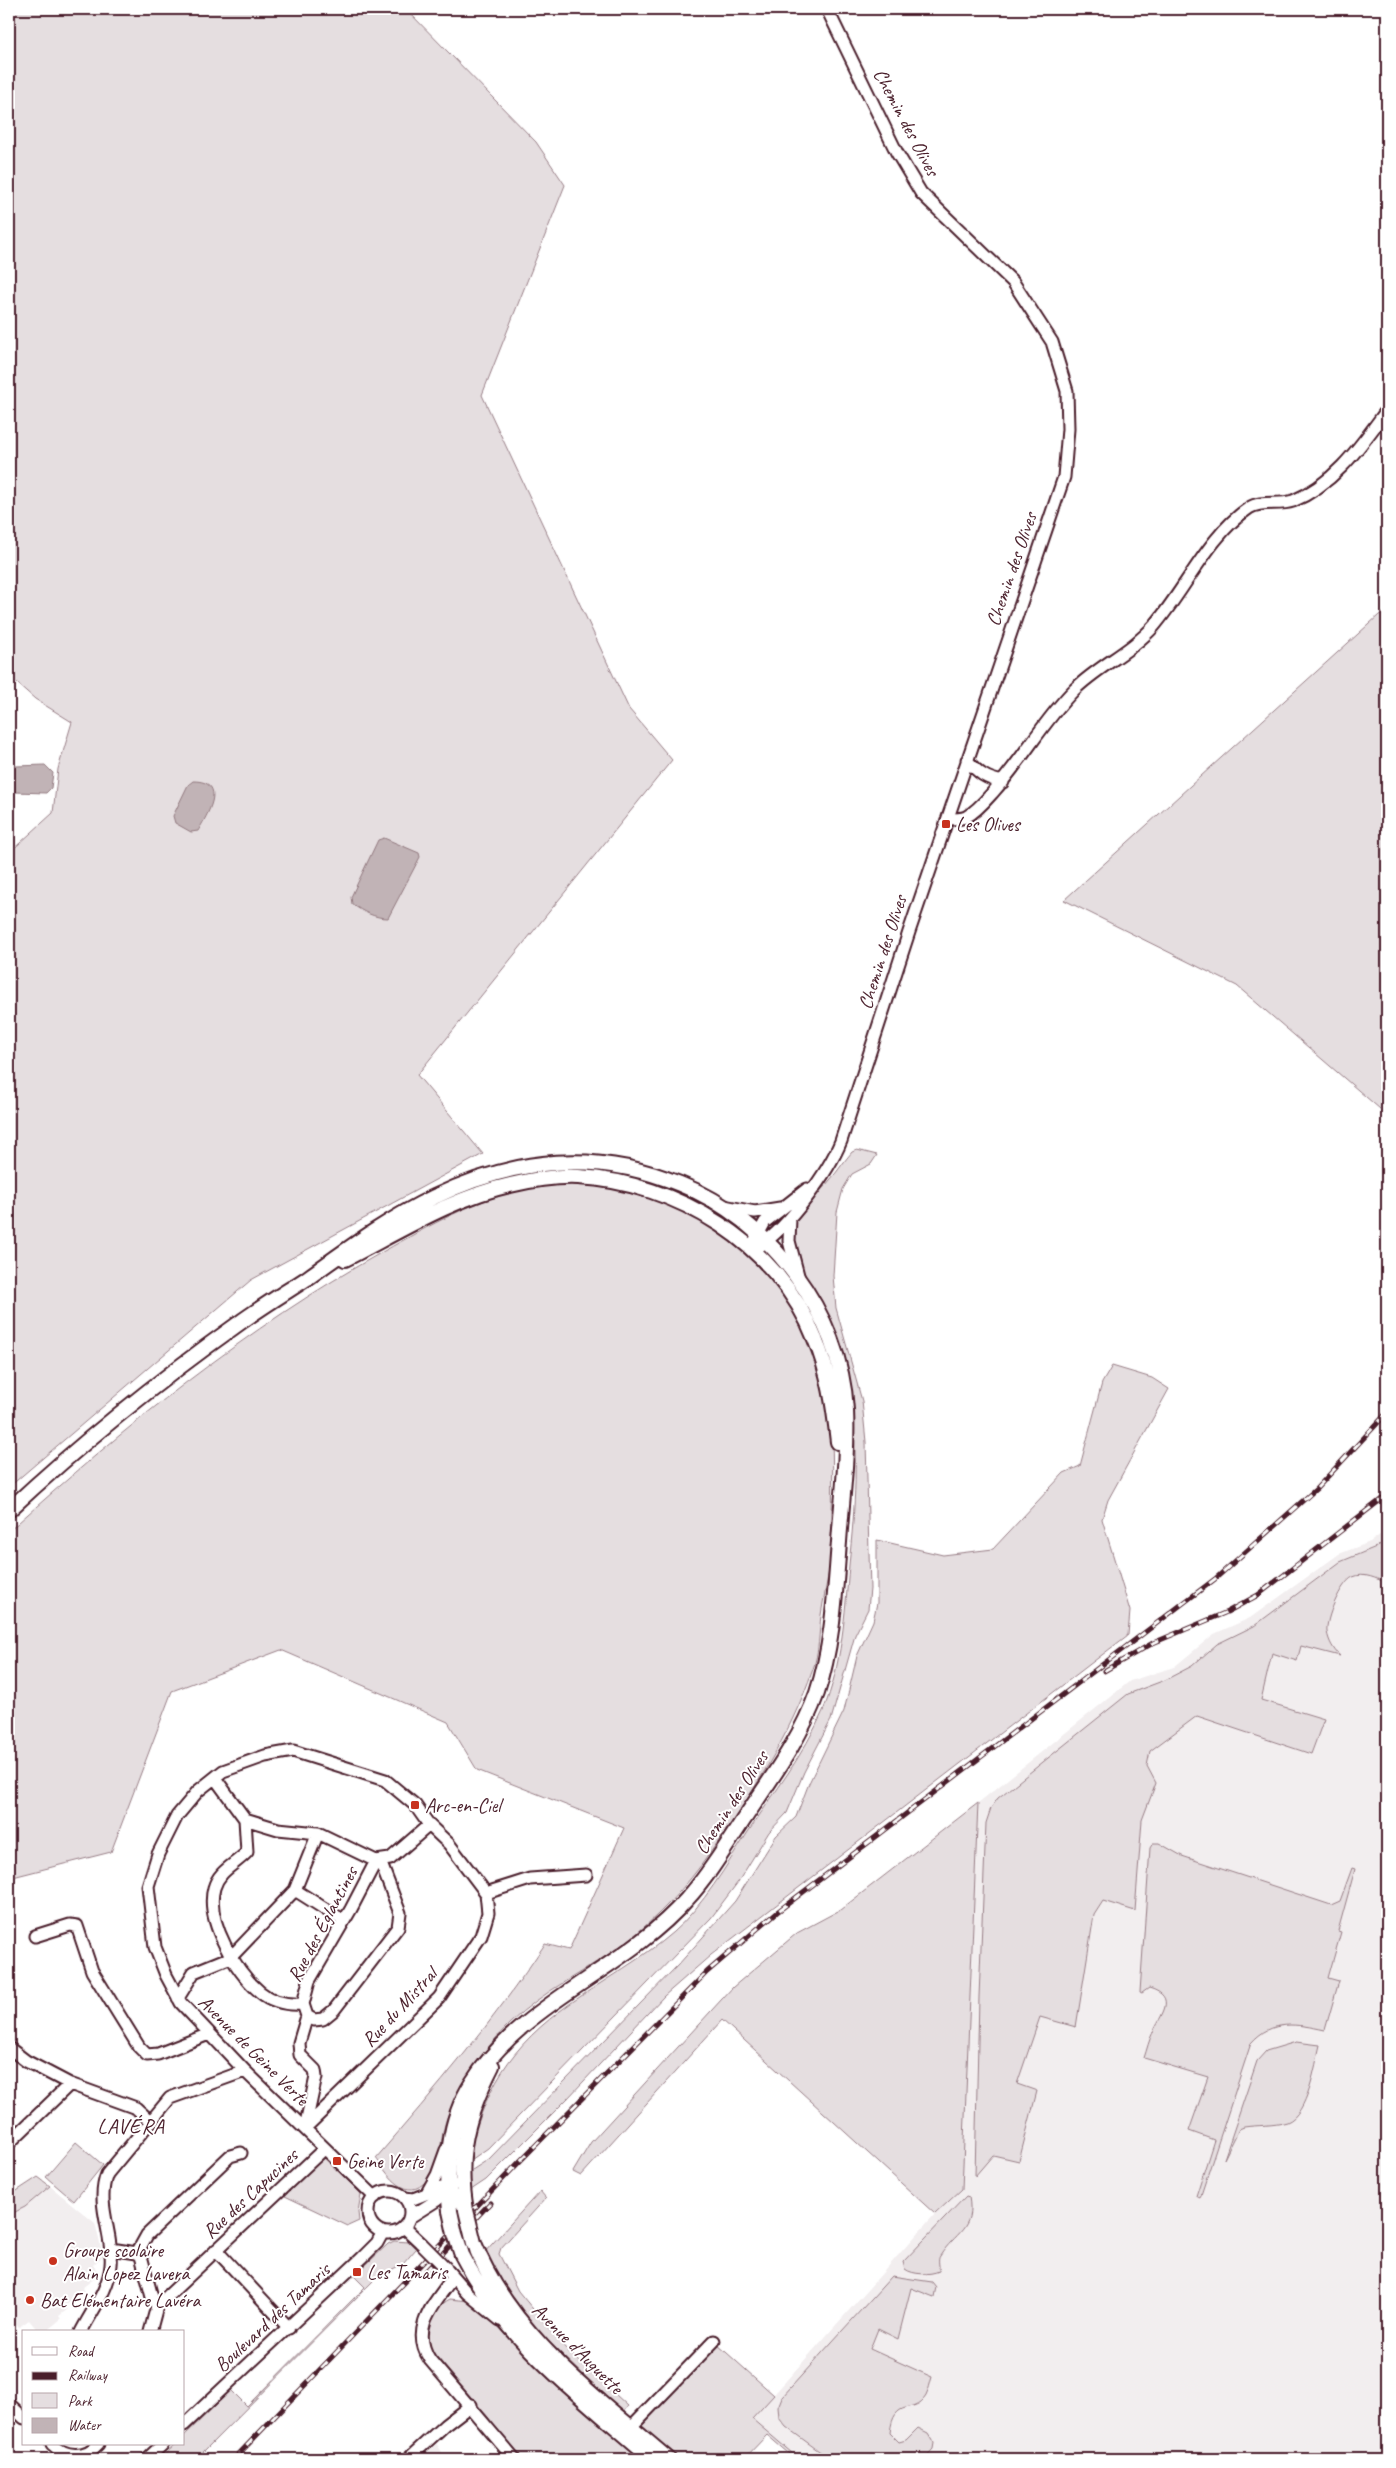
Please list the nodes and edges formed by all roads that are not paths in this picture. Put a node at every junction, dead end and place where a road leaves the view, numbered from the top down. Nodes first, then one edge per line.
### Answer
1 (827, 9) edge
2 (1387, 410) edge
3 (967, 760) junction
4 (1003, 782) junction
5 (948, 819) junction
6 (815, 1184) junction
7 (719, 1204) junction
8 (784, 1206) junction
9 (790, 1219) junction
10 (763, 1237) junction
11 (752, 1250) junction
12 (309, 1276) junction
13 (799, 1280) junction
14 (843, 1492) junction
15 (9, 1510) edge
16 (215, 1778) junction
17 (244, 1819) junction
18 (429, 1825) junction
19 (318, 1833) junction
20 (378, 1861) junction
21 (586, 1875) dead end
22 (295, 1890) junction
23 (486, 1893) junction
24 (344, 1922) junction
25 (35, 1936) dead end
26 (231, 1957) junction
27 (178, 1998) junction
28 (303, 2004) junction
29 (307, 2016) junction
30 (209, 2034) junction
31 (502, 2045) junction
32 (9, 2048) edge
33 (245, 2070) junction
34 (70, 2084) junction
35 (150, 2122) junction
36 (305, 2128) junction
37 (452, 2130) junction
38 (9, 2143) edge
39 (324, 2149) junction
40 (242, 2154) dead end
41 (461, 2163) junction
42 (448, 2190) junction
43 (428, 2191) junction
44 (375, 2197) junction
45 (405, 2198) junction
46 (460, 2204) junction
47 (410, 2217) junction
48 (404, 2227) junction
49 (383, 2232) junction
50 (111, 2249) junction
51 (216, 2250) junction
52 (137, 2253) junction
53 (450, 2272) junction
54 (467, 2293) junction
55 (438, 2298) junction
56 (157, 2306) junction
57 (506, 2324) junction
58 (289, 2328) junction
59 (82, 2330) edge
60 (151, 2330) edge
61 (714, 2341) dead end
62 (9, 2404) edge
63 (471, 2406) junction
64 (22, 2416) edge
65 (185, 2424) edge
66 (631, 2427) junction
67 (55, 2446) edge
68 (96, 2446) edge
69 (161, 2446) edge
70 (83, 2452) edge
71 (147, 2459) edge
72 (408, 2459) edge
73 (514, 2459) edge
74 (652, 2459) edge
75 (668, 2459) edge

1 - 3 street, Chemin des Olives
2 - 4 street
3 - 4 street
3 - 5 street, Chemin des Olives
4 - 5 street
5 - 6 street, Chemin des Olives
6 - 8 street, Chemin des Olives
6 - 9 street, Chemin des Olives
7 - 8 street
7 - 10 main road
7 - 12 main road
8 - 10 street, Chemin des Olives
9 - 10 street, Chemin des Olives
9 - 13 street, Chemin des Olives
10 - 11 street, Chemin des Olives
10 - 13 main road, Chemin des Olives
11 - 12 main road
11 - 14 main road, Chemin des Olives
12 - 15 main road
13 - 14 main road, Chemin des Olives
14 - 31 main road, Chemin des Olives
16 - 17 street
16 - 18 street, Avenue de Geine Verte
16 - 27 street, Avenue de Geine Verte
17 - 19 street
17 - 26 street, Rue des Églantines
18 - 20 street
18 - 23 street, Avenue de Geine Verte
19 - 20 street
19 - 22 street
20 - 24 street, Rue des Églantines
20 - 29 street
21 - 23 street
22 - 24 street
22 - 26 street
23 - 36 street, Rue du Mistral
24 - 28 street, Rue des Églantines
25 - 30 street
26 - 27 street
26 - 28 street, Rue des Églantines
27 - 30 street, Avenue de Geine Verte
28 - 29 street
29 - 36 street
30 - 33 street, Avenue de Geine Verte
31 - 37 main road, Chemin des Olives
31 - 41 main road, Chemin des Olives
32 - 34 street
33 - 35 street
33 - 36 street, Avenue de Geine Verte
34 - 35 street
34 - 38 street
35 - 50 street
36 - 39 street, Avenue de Geine Verte
37 - 42 main road, Chemin des Olives
37 - 43 street, Chemin des Olives
39 - 44 street, Avenue de Geine Verte
39 - 51 street, Rue des Capucines
40 - 52 street
41 - 42 street, Chemin des Olives
41 - 46 main road, Avenue d'Auguette
42 - 43 street
42 - 46 main road, Avenue d'Auguette
42 - 47 street, Chemin des Olives
43 - 45 street
44 - 45 street
44 - 49 street
45 - 47 street
46 - 57 main road, Avenue d'Auguette, bridge
46 - 66 main road, Avenue d'Auguette, bridge
47 - 48 street
48 - 49 street
48 - 53 street, bridge
49 - 58 street, Boulevard des Tamaris
50 - 52 street
50 - 59 street
51 - 56 street, Rue des Capucines
51 - 58 street
52 - 56 street
53 - 54 street
53 - 55 street
54 - 55 street
54 - 57 street
55 - 63 street
56 - 60 street
57 - 74 main road, Avenue d'Auguette
58 - 65 street, Boulevard des Tamaris
61 - 66 street
62 - 64 street
63 - 72 street
63 - 73 street
66 - 75 main road, Avenue d'Auguette
67 - 70 street
68 - 70 street
69 - 71 street

